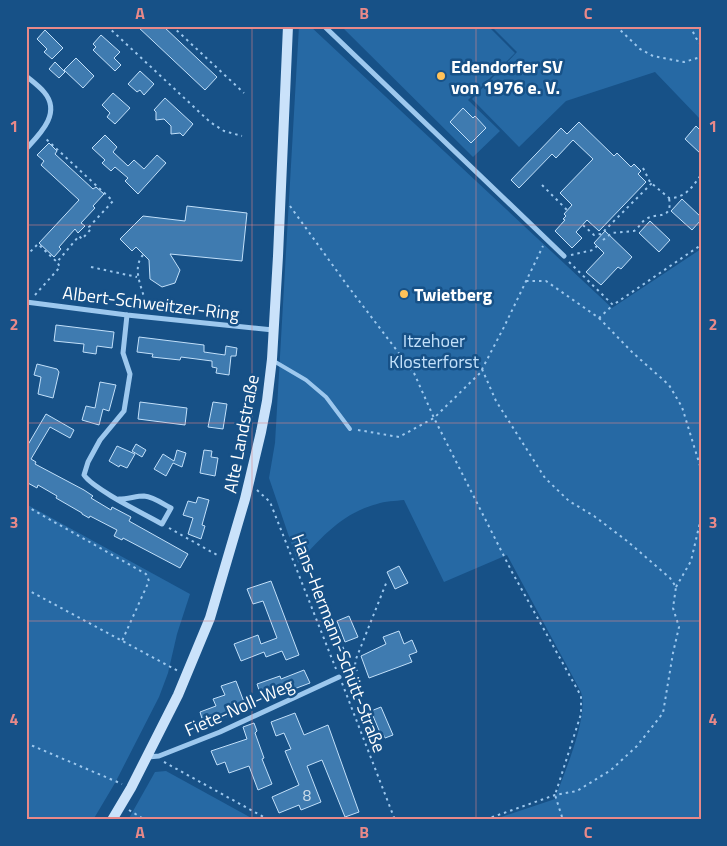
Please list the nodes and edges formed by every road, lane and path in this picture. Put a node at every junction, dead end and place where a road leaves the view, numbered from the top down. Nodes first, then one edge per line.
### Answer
1 (107, 26) edge
2 (172, 26) edge
3 (288, 26) edge
4 (324, 26) edge
5 (616, 26) edge
6 (690, 26) edge
7 (701, 44) edge
8 (701, 57) edge
9 (26, 76) edge
10 (244, 93) dead end
11 (40, 134) junction
12 (242, 136) dead end
13 (26, 149) edge
14 (643, 168) dead end
15 (701, 175) edge
16 (652, 183) junction
17 (542, 185) dead end
18 (280, 192) junction
19 (669, 198) junction
20 (567, 210) dead end
21 (583, 225) dead end
22 (594, 235) junction
23 (546, 239) junction
24 (598, 239) dead end
25 (603, 240) dead end
26 (701, 245) edge
27 (597, 246) dead end
28 (143, 255) dead end
29 (26, 256) edge
30 (564, 256) junction
31 (57, 262) junction
32 (91, 267) dead end
33 (138, 277) junction
34 (526, 281) junction
35 (27, 302) edge
36 (613, 305) junction
37 (126, 315) junction
38 (148, 317) junction
39 (599, 318) junction
40 (273, 330) junction
41 (272, 359) junction
42 (482, 369) junction
43 (434, 418) junction
44 (350, 429) joint
45 (701, 469) edge
46 (249, 484) junction
47 (119, 499) junction
48 (26, 506) edge
49 (701, 518) edge
50 (162, 524) junction
51 (228, 560) junction
52 (387, 581) dead end
53 (676, 587) junction
54 (26, 589) edge
55 (335, 629) dead end
56 (122, 641) junction
57 (357, 671) dead end
58 (353, 672) dead end
59 (186, 676) junction
60 (339, 677) junction
61 (26, 743) edge
62 (150, 756) junction
63 (131, 788) junction
64 (555, 795) junction
65 (121, 805) junction
66 (112, 820) edge
67 (145, 820) edge
68 (269, 820) edge
69 (394, 820) edge
70 (484, 820) edge
71 (562, 820) edge

1 - 12 path
2 - 10 path
3 - 18 street, Alte Landstraße
4 - 23 street
5 - 8 path
6 - 7 path
9 - 11 street
11 - 13 street
11 - 31 path
14 - 16 path
15 - 19 path
16 - 19 path
16 - 22 path
17 - 20 path
18 - 40 street, Alte Landstraße
18 - 43 path
19 - 25 path
21 - 22 path
22 - 24 path
23 - 30 street
23 - 34 path
26 - 36 path
27 - 30 path
28 - 33 path
29 - 31 path
30 - 36 path
31 - 35 path
32 - 33 path
33 - 38 path
34 - 39 path
34 - 42 path
35 - 37 street, Albert-Schweitzer-Ring
36 - 39 path
37 - 38 street, Albert-Schweitzer-Ring
37 - 47 street
38 - 40 street, Albert-Schweitzer-Ring
39 - 45 path
40 - 41 street, Alte Landstraße
41 - 44 lane
41 - 46 street, Alte Landstraße
42 - 43 path
42 - 53 path
43 - 44 path
43 - 64 path
46 - 51 street, Alte Landstraße
46 - 60 path, Hans-Hermann-Schütt-Straße
47 - 50 street
47 - 50 street
48 - 56 path
49 - 53 path
50 - 51 path
51 - 59 street, Alte Landstraße
52 - 57 path
53 - 64 path
54 - 56 path
55 - 58 path
56 - 59 path
59 - 62 street, Alte Landstraße
60 - 62 street, Fiete-Noll-Weg
60 - 69 path, Hans-Hermann-Schütt-Straße
61 - 63 path
62 - 63 street, Alte Landstraße
62 - 68 path
63 - 65 street, Alte Landstraße
64 - 70 path
64 - 71 path
65 - 66 street, Alte Landstraße
65 - 67 path

